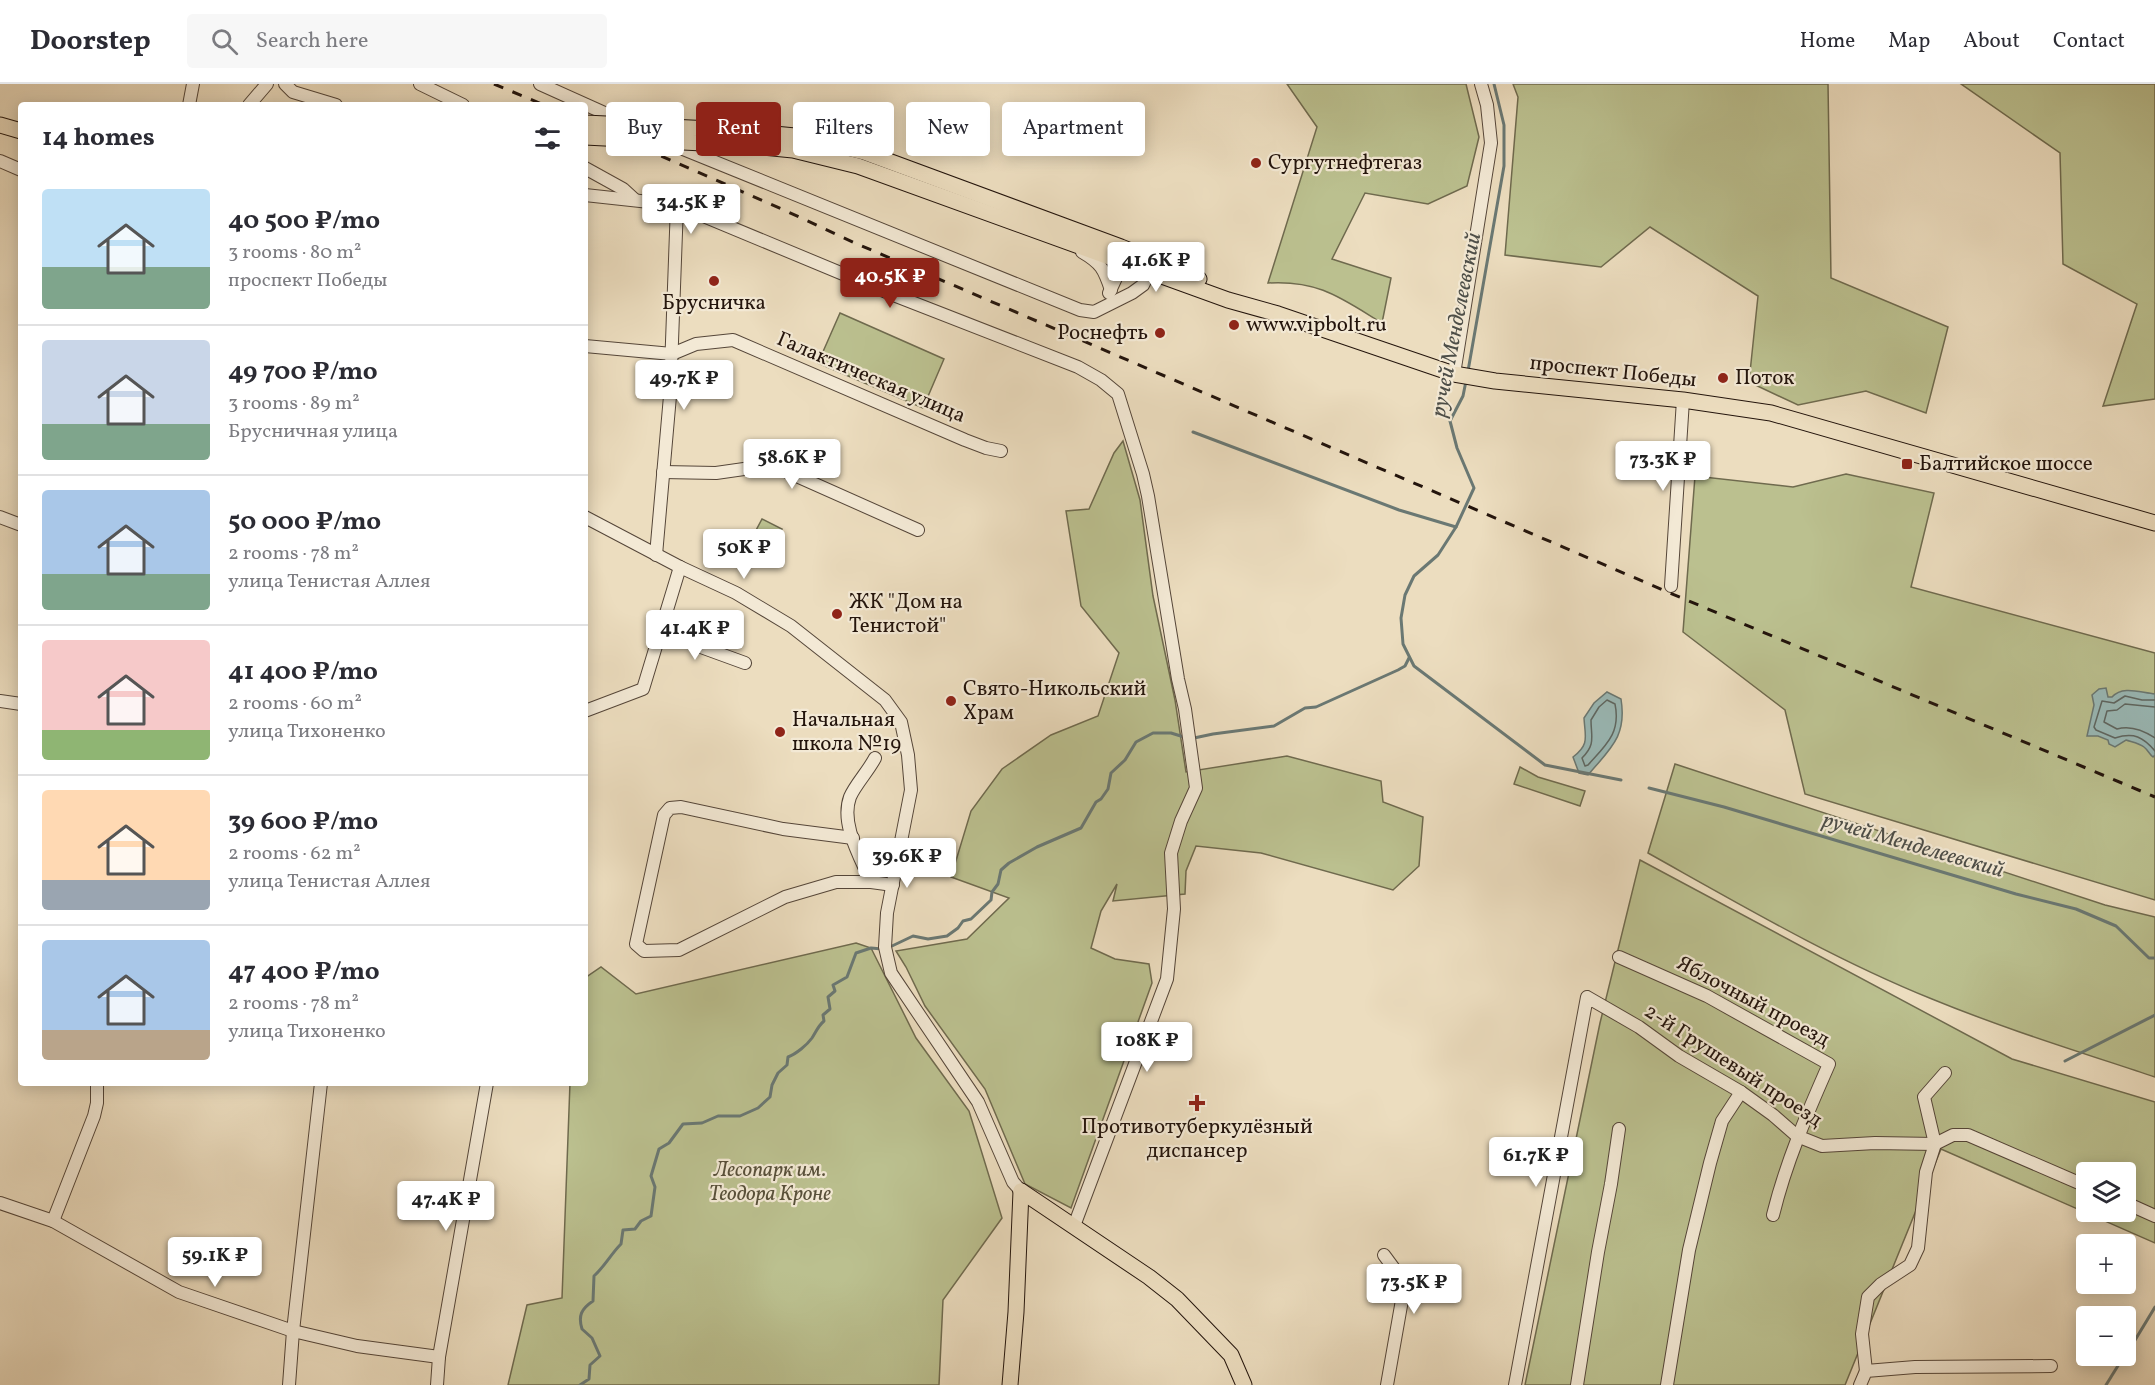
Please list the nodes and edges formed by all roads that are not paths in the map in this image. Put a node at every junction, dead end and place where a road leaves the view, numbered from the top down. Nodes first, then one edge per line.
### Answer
1 (193, 84) edge
2 (267, 84) edge
3 (285, 84) edge
4 (420, 84) edge
5 (540, 84) edge
6 (1481, 84) edge
7 (190, 102) edge
8 (252, 102) edge
9 (326, 102) edge
10 (457, 102) edge
11 (580, 102) edge
12 (588, 106) edge
13 (606, 114) edge
14 (0, 115) edge
15 (18, 119) edge
16 (588, 123) edge
17 (0, 125) edge
18 (18, 130) edge
19 (588, 137) edge
20 (684, 149) edge
21 (0, 161) edge
22 (18, 169) edge
23 (588, 170) edge
24 (588, 195) edge
25 (635, 200) junction
26 (677, 205) junction
27 (1072, 243) junction
28 (1126, 256) junction
29 (1150, 271) junction
30 (1111, 290) junction
31 (1104, 308) junction
32 (1278, 314) junction
33 (588, 346) edge
34 (672, 354) junction
35 (1454, 374) junction
36 (1683, 400) junction
37 (1001, 451) dead end
38 (663, 472) junction
39 (0, 518) edge
40 (588, 519) edge
41 (2155, 523) edge
42 (18, 524) edge
43 (918, 530) dead end
44 (656, 555) junction
45 (680, 567) junction
46 (1671, 586) dead end
47 (663, 624) junction
48 (745, 663) dead end
49 (0, 701) edge
50 (18, 704) edge
51 (588, 710) edge
52 (875, 758) dead end
53 (853, 838) junction
54 (871, 882) junction
55 (893, 885) junction
56 (1619, 957) dead end
57 (1945, 1073) dead end
58 (97, 1086) edge
59 (321, 1086) edge
60 (486, 1086) edge
61 (1741, 1092) junction
62 (1619, 1129) dead end
63 (1797, 1136) junction
64 (1935, 1144) junction
65 (2076, 1182) edge
66 (1020, 1191) junction
67 (0, 1203) edge
68 (2136, 1207) edge
69 (1773, 1215) dead end
70 (2155, 1216) edge
71 (53, 1221) junction
72 (1074, 1226) junction
73 (1384, 1255) dead end
74 (293, 1331) junction
75 (439, 1357) junction
76 (2051, 1366) dead end
77 (1866, 1371) junction
78 (289, 1385) edge
79 (437, 1385) edge
80 (1010, 1385) edge
81 (1244, 1385) edge
82 (1387, 1385) edge
83 (1515, 1385) edge
84 (1577, 1385) edge
85 (1666, 1385) edge
86 (1860, 1385) edge

1 - 7 street
2 - 8 street
3 - 9 street
4 - 10 street
5 - 11 street
6 - 35 street
12 - 13 street
14 - 15 main road
16 - 28 main road, проспект Победы, bridge
17 - 18 main road
19 - 27 main road, проспект Победы, bridge
20 - 31 street
21 - 22 street
23 - 25 street
24 - 25 street
25 - 26 street
26 - 34 street
26 - 72 street
27 - 28 main road, проспект Победы
27 - 30 street
28 - 29 main road, проспект Победы
28 - 30 street
28 - 32 main road, проспект Победы
29 - 31 street
29 - 32 main road, проспект Победы
30 - 31 street
32 - 35 main road, проспект Победы
33 - 34 street, Галактическая улица
34 - 37 street, Галактическая улица
34 - 38 street
35 - 36 main road, проспект Победы
36 - 41 main road, проспект Победы
36 - 46 street
38 - 43 street
38 - 44 street
39 - 42 street
40 - 44 street
44 - 45 street
45 - 47 street
45 - 55 street
47 - 48 street
47 - 51 street
49 - 50 street
52 - 53 street
53 - 54 street
53 - 54 street
54 - 55 street
55 - 66 street
56 - 63 street, Яблочный проезд
57 - 64 street
58 - 71 street
59 - 74 street
60 - 75 street
61 - 63 street, 2-й Грушевый проезд
61 - 83 street, 2-й Грушевый проезд
61 - 85 street
62 - 84 street
63 - 64 street, 2-й Грушевый проезд
63 - 69 street
64 - 65 street, 2-й Грушевый проезд
64 - 77 street
66 - 72 main road
66 - 80 main road
67 - 71 street
68 - 70 street
71 - 74 street
72 - 81 main road
73 - 82 street
74 - 75 street
74 - 78 street
75 - 79 street
76 - 77 street
77 - 86 street

